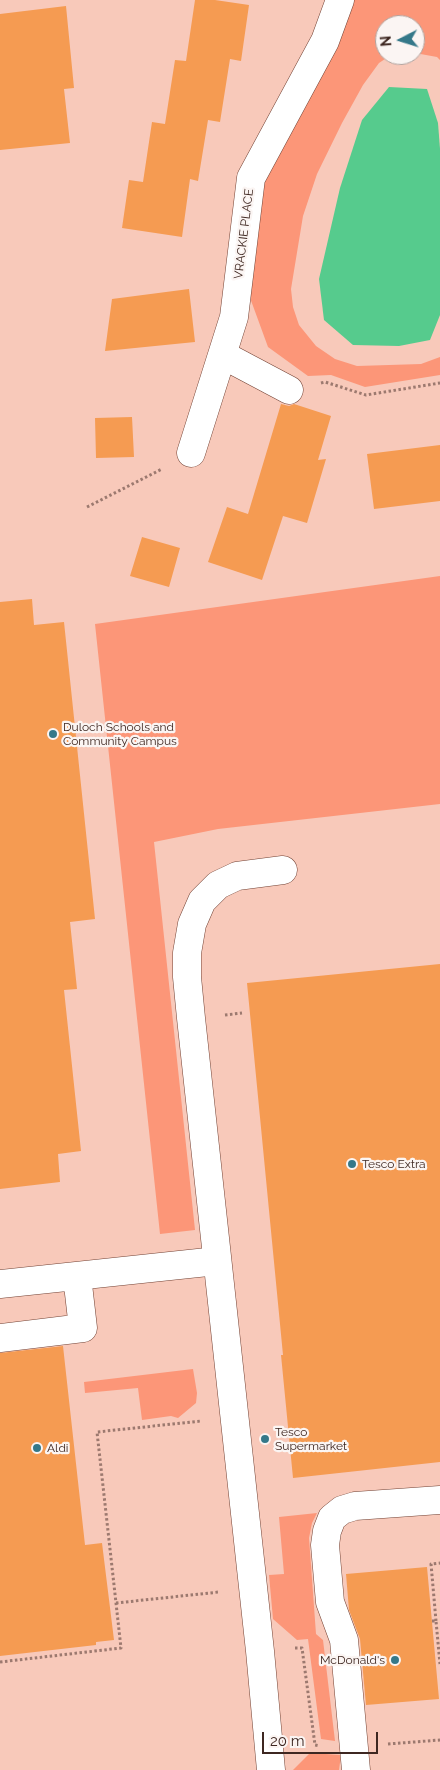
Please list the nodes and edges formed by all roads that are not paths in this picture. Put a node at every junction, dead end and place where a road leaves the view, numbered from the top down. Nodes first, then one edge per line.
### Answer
1 (340, 0) edge
2 (222, 354) junction
3 (290, 390) road end
4 (192, 454) road end
5 (283, 870) dead end
6 (217, 1261) junction
7 (77, 1276) junction
8 (0, 1284) edge
9 (0, 1338) edge
10 (440, 1500) edge
11 (271, 1770) edge
12 (356, 1770) edge

1 - 2 street, VRACKIE PLACE
2 - 3 street
2 - 4 street, VRACKIE PLACE
5 - 6 street
6 - 7 street
6 - 11 street
7 - 8 street
7 - 9 street
10 - 12 street

